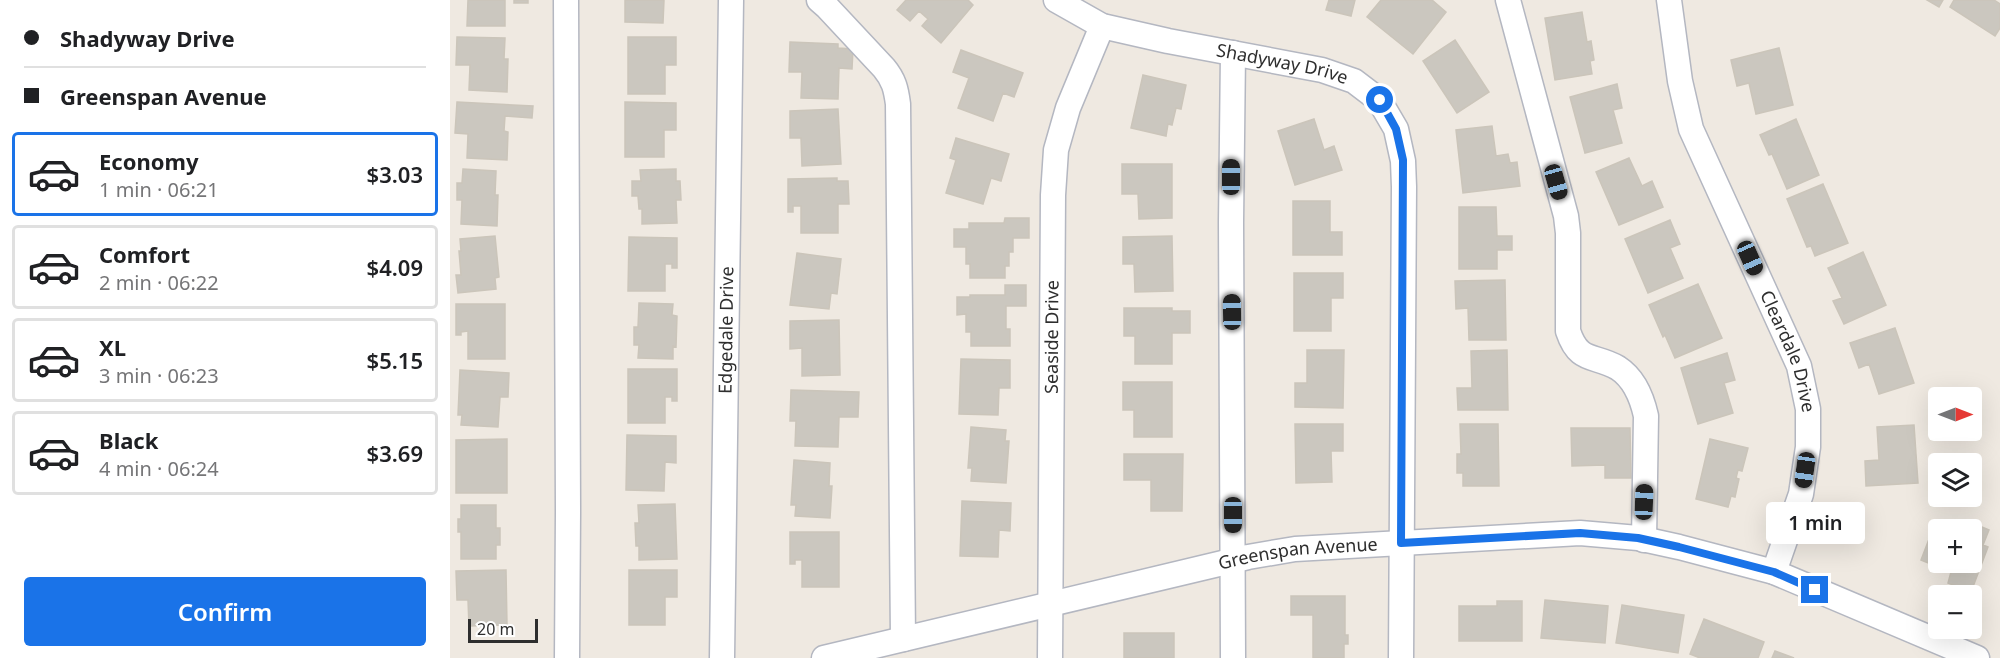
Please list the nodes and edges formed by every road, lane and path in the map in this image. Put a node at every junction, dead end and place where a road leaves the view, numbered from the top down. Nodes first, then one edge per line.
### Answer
1 (566, 0) edge
2 (731, 0) edge
3 (819, 0) edge
4 (1056, 0) edge
5 (1508, 0) edge
6 (1669, 0) edge
7 (1102, 26) junction
8 (1233, 53) junction
9 (1644, 540) junction
10 (1401, 543) junction
11 (1233, 560) junction
12 (1774, 572) junction
13 (1050, 603) junction
14 (903, 639) junction
15 (567, 658) edge
16 (722, 658) edge
17 (824, 658) edge
18 (1050, 658) edge
19 (1233, 658) edge
20 (1401, 658) edge
21 (1977, 658) edge

1 - 15 street
2 - 16 street, Edgedale Drive
3 - 14 street
4 - 7 street, Shadyway Drive
5 - 9 street
6 - 12 street, Cleardale Drive
7 - 8 street, Shadyway Drive
7 - 13 street, Seaside Drive
8 - 10 street, Shadyway Drive
8 - 11 street
9 - 10 street, Greenspan Avenue
9 - 12 street, Greenspan Avenue
10 - 11 street, Greenspan Avenue
10 - 20 street, Shadyway Drive
11 - 13 street, Greenspan Avenue
11 - 19 street
12 - 21 street, Greenspan Avenue
13 - 14 street, Greenspan Avenue
13 - 18 street, Seaside Drive
14 - 17 street, Greenspan Avenue

